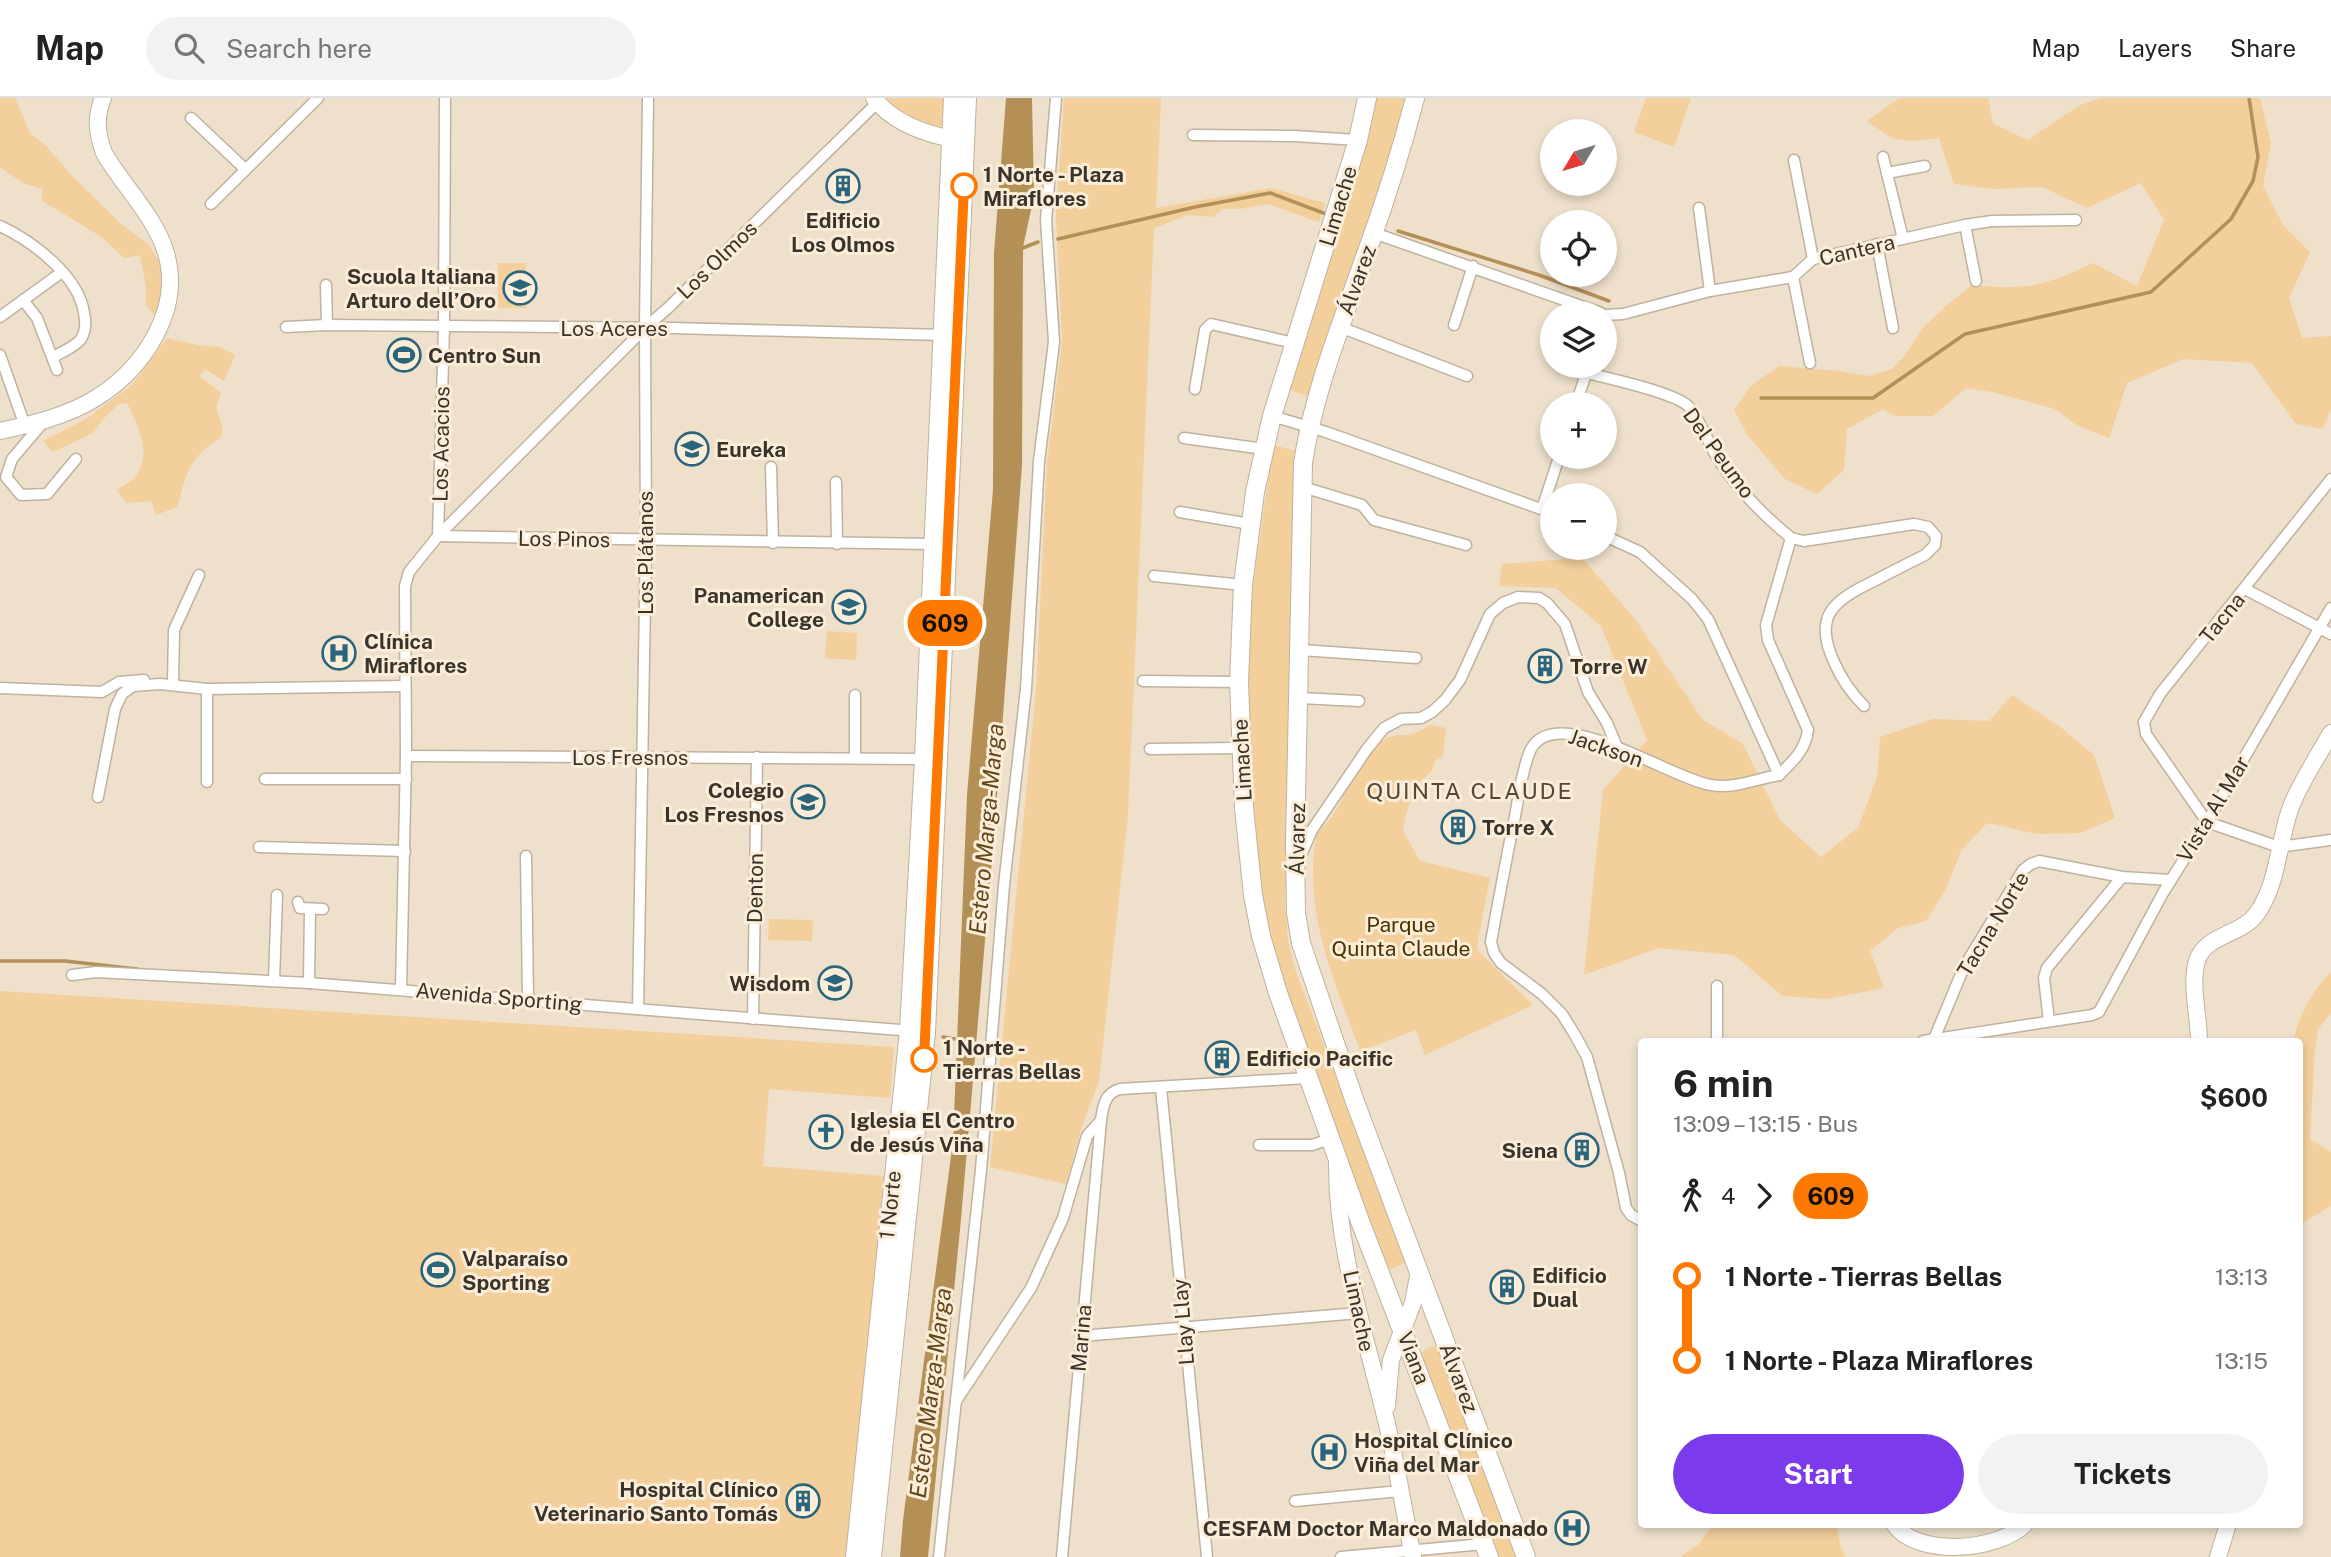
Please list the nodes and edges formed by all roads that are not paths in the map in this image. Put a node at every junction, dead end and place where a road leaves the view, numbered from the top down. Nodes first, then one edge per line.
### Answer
1 (103, 98) edge
2 (318, 98) edge
3 (445, 98) edge
4 (648, 98) edge
5 (953, 98) edge
6 (967, 98) edge
7 (1056, 98) edge
8 (1367, 98) edge
9 (1415, 98) edge
10 (876, 100) edge
11 (191, 118) dead end
12 (1193, 135) dead end
13 (958, 139) junction
14 (1358, 139) junction
15 (1883, 157) dead end
16 (1794, 160) dead end
17 (1925, 166) dead end
18 (245, 169) junction
19 (1887, 173) junction
20 (211, 204) dead end
21 (1699, 208) dead end
22 (2076, 220) dead end
23 (1965, 225) junction
24 (0, 226) edge
25 (1374, 233) junction
26 (1903, 239) junction
27 (1877, 244) junction
28 (1813, 258) junction
29 (1473, 266) junction
30 (62, 272) junction
31 (1793, 277) junction
32 (1976, 281) dead end
33 (326, 285) dead end
34 (1710, 291) junction
35 (23, 300) junction
36 (1567, 301) edge
37 (1617, 314) edge
38 (0, 317) edge
39 (327, 325) junction
40 (1454, 325) dead end
41 (286, 327) dead end
42 (444, 327) junction
43 (1340, 327) junction
44 (645, 328) junction
45 (1893, 328) dead end
46 (943, 335) junction
47 (1294, 343) junction
48 (0, 355) edge
49 (53, 357) junction
50 (1810, 363) dead end
51 (57, 370) dead end
52 (1467, 376) dead end
53 (1615, 378) edge
54 (1195, 389) dead end
55 (1272, 416) junction
56 (46, 419) junction
57 (24, 426) junction
58 (1309, 426) junction
59 (0, 431) edge
60 (1184, 438) dead end
61 (1264, 449) junction
62 (76, 459) dead end
63 (771, 467) dead end
64 (2331, 479) edge
65 (836, 482) dead end
66 (1303, 488) junction
67 (1540, 508) edge
68 (1180, 512) dead end
69 (1250, 524) junction
70 (438, 536) junction
71 (1791, 538) junction
72 (646, 541) junction
73 (1617, 542) edge
74 (773, 543) junction
75 (837, 544) junction
76 (932, 544) junction
77 (1466, 545) dead end
78 (199, 575) dead end
79 (1154, 576) dead end
80 (1243, 585) junction
81 (2245, 589) junction
82 (2331, 608) edge
83 (2320, 627) junction
84 (2331, 634) edge
85 (1301, 650) junction
86 (1416, 658) dead end
87 (1143, 681) dead end
88 (1239, 682) junction
89 (160, 684) junction
90 (173, 684) junction
91 (405, 686) junction
92 (0, 688) edge
93 (206, 689) junction
94 (855, 695) dead end
95 (1300, 698) junction
96 (1359, 701) dead end
97 (1864, 706) dead end
98 (2331, 733) edge
99 (1617, 747) junction
100 (1241, 748) junction
101 (1150, 749) dead end
102 (406, 756) junction
103 (642, 756) junction
104 (757, 757) junction
105 (855, 757) junction
106 (924, 759) junction
107 (1779, 775) junction
108 (265, 779) dead end
109 (405, 779) junction
110 (207, 782) dead end
111 (98, 797) dead end
112 (2207, 822) junction
113 (2331, 839) edge
114 (259, 847) dead end
115 (2279, 847) junction
116 (405, 851) junction
117 (526, 856) dead end
118 (1296, 868) junction
119 (2122, 877) junction
120 (2171, 880) junction
121 (277, 895) dead end
122 (298, 902) dead end
123 (310, 909) junction
124 (323, 909) dead end
125 (72, 975) dead end
126 (274, 980) junction
127 (309, 983) junction
128 (1717, 986) dead end
129 (401, 989) junction
130 (528, 999) junction
131 (638, 1009) junction
132 (753, 1019) junction
133 (2049, 1021) junction
134 (917, 1032) junction
135 (1717, 1038) edge
136 (1930, 1038) edge
137 (1942, 1038) edge
138 (2199, 1038) edge
139 (1307, 1078) junction
140 (1161, 1088) junction
141 (1101, 1120) junction
142 (1330, 1139) junction
143 (1259, 1145) dead end
144 (1337, 1159) junction
145 (1638, 1219) edge
146 (1419, 1271) junction
147 (1359, 1313) junction
148 (1184, 1328) junction
149 (1403, 1330) junction
150 (1081, 1336) junction
151 (1368, 1356) junction
152 (1391, 1360) junction
153 (955, 1403) junction
154 (1386, 1419) junction
155 (1400, 1491) junction
156 (1295, 1501) dead end
157 (1896, 1528) edge
158 (2020, 1528) edge
159 (2227, 1528) edge
160 (1487, 1551) edge
161 (1412, 1553) edge
162 (855, 1557) edge
163 (872, 1557) edge
164 (939, 1557) edge
165 (1062, 1557) edge
166 (1207, 1557) edge
167 (1341, 1557) edge
168 (1526, 1557) edge
169 (2218, 1557) edge

1 - 56 street
2 - 18 street
3 - 42 street, Los Acacios
4 - 44 street, Los Plátanos
5 - 13 main road, 1 Norte
6 - 13 main road, 1 Norte
7 - 153 street
8 - 14 main road, Limache
9 - 25 main road, Álvarez
10 - 13 street
10 - 44 street, Los Olmos
11 - 18 street
12 - 14 street
13 - 46 main road, 1 Norte
13 - 134 main road, 1 Norte
14 - 47 main road, Limache
15 - 19 street
16 - 28 street
17 - 19 street
18 - 20 street
19 - 26 street
21 - 34 street
22 - 23 street, Cantera
23 - 26 street, Cantera
23 - 32 street
24 - 30 street
25 - 29 street, Cantera
25 - 43 main road, Álvarez
26 - 27 street, Cantera
27 - 28 street, Cantera
27 - 45 street
28 - 31 street, Cantera
29 - 36 street, Cantera
29 - 40 street
30 - 35 street
30 - 49 street
31 - 34 street, Cantera
31 - 50 street
33 - 39 street
34 - 37 street, Cantera
35 - 38 street
35 - 49 street
39 - 41 street, Los Aceres
39 - 42 street, Los Aceres
42 - 44 street, Los Aceres
42 - 70 street, Los Acacios
43 - 52 street
43 - 58 main road, Álvarez
44 - 46 street, Los Aceres
44 - 70 street, Los Olmos
44 - 72 street, Los Plátanos
46 - 76 main road, 1 Norte
47 - 54 street
47 - 55 main road, Limache
48 - 57 street
49 - 51 street
53 - 71 street, Del Peumo
55 - 58 street
55 - 61 main road, Limache
56 - 57 street
56 - 62 street
57 - 59 street
58 - 66 main road, Álvarez
58 - 67 street
60 - 61 street
61 - 69 main road, Limache
63 - 74 street
64 - 81 street, Tacna
65 - 75 street
66 - 77 street
66 - 85 main road, Álvarez
68 - 69 street
69 - 80 main road, Limache
70 - 72 street, Los Pinos
70 - 91 street
71 - 97 street
71 - 107 street
72 - 74 street, Los Pinos
72 - 103 street, Los Plátanos
73 - 107 street
74 - 75 street, Los Pinos
75 - 76 street, Los Pinos
76 - 106 main road, 1 Norte
78 - 90 street
79 - 80 street
80 - 88 main road, Limache
81 - 83 street
81 - 112 street, Tacna
82 - 83 street, Vista Al Mar
83 - 84 street
83 - 112 street, Vista Al Mar
85 - 86 street
85 - 95 main road, Álvarez
87 - 88 street
88 - 100 main road, Limache
89 - 90 street
89 - 92 street
89 - 111 street
90 - 93 street
91 - 93 street
91 - 102 street
93 - 110 street
94 - 105 street
95 - 96 street
95 - 118 main road, Álvarez
98 - 115 street
99 - 107 street, Jackson
99 - 118 street
99 - 145 street, Jackson
100 - 101 street
100 - 139 main road, Limache
102 - 103 street, Los Fresnos
102 - 109 street
103 - 104 street, Los Fresnos
103 - 131 street, Los Plátanos
104 - 105 street, Los Fresnos
104 - 132 street, Denton
105 - 106 street, Los Fresnos
106 - 134 main road, 1 Norte
108 - 109 street
109 - 116 street
112 - 115 street
112 - 120 street, Vista Al Mar
113 - 115 street
114 - 116 street
115 - 138 street
116 - 129 street
117 - 130 street
118 - 146 main road, Álvarez
119 - 120 street, Tacna Norte
119 - 133 street
119 - 136 street, Tacna Norte
120 - 133 street, Vista Al Mar
121 - 126 street
122 - 123 street
123 - 124 street
123 - 127 street
125 - 126 street, Avenida Sporting
126 - 127 street, Avenida Sporting
127 - 129 street, Avenida Sporting
128 - 135 street
129 - 130 street, Avenida Sporting
130 - 131 street, Avenida Sporting
131 - 132 street, Avenida Sporting
132 - 134 street, Avenida Sporting
133 - 137 street
134 - 162 main road, 1 Norte
134 - 163 main road, 1 Norte
139 - 140 street
139 - 142 main road, Limache
140 - 141 street
140 - 148 street, Llay Llay
141 - 150 street, Marina
141 - 153 street
142 - 143 street
142 - 144 main road, Limache
144 - 147 street, Limache
144 - 149 main road, Viana
146 - 149 street, Limache
146 - 168 main road, Álvarez
147 - 148 street
147 - 151 street, Limache
148 - 150 street
148 - 166 street, Llay Llay
149 - 152 street, Limache
149 - 160 main road, Viana
150 - 165 street, Marina
151 - 152 street
151 - 154 street, Limache
152 - 154 street, Limache
153 - 164 street
154 - 155 street, Limache
155 - 156 street
155 - 161 street, Limache
157 - 158 street
159 - 169 street
160 - 161 street
161 - 167 street

